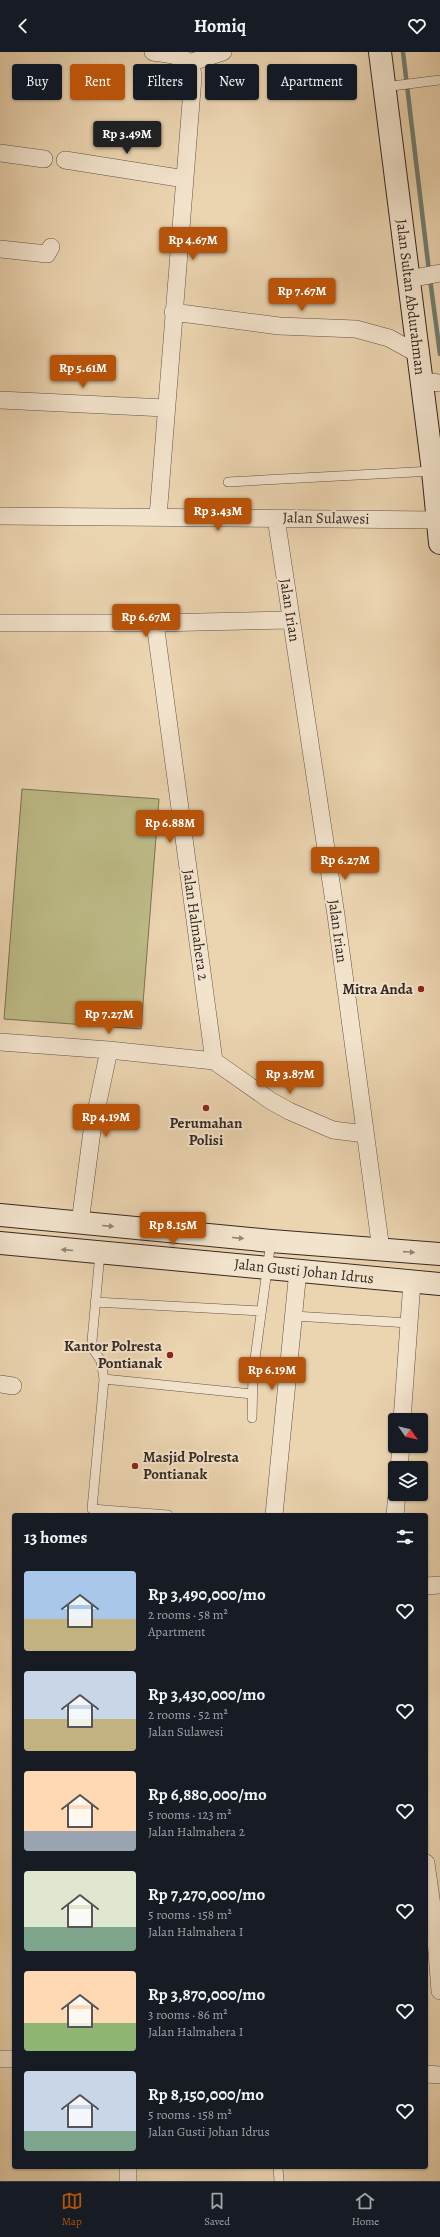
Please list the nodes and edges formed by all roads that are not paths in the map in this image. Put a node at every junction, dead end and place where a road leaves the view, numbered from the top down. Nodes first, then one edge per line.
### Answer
1 (222, 52) edge
2 (380, 52) edge
3 (160, 53) edge
4 (189, 63) junction
5 (440, 80) edge
6 (384, 87) junction
7 (0, 153) edge
8 (44, 159) dead end
9 (65, 160) dead end
10 (185, 179) junction
11 (51, 247) dead end
12 (0, 249) edge
13 (438, 273) edge
14 (410, 279) junction
15 (174, 312) junction
16 (418, 354) junction
17 (428, 382) edge
18 (0, 400) edge
19 (165, 408) junction
20 (432, 432) edge
21 (433, 470) junction
22 (228, 482) dead end
23 (0, 516) edge
24 (158, 517) junction
25 (276, 518) junction
26 (436, 520) junction
27 (440, 543) edge
28 (292, 620) junction
29 (0, 623) edge
30 (155, 623) junction
31 (0, 1042) edge
32 (109, 1050) junction
33 (214, 1061) junction
34 (366, 1134) junction
35 (0, 1216) edge
36 (80, 1223) junction
37 (191, 1234) junction
38 (271, 1241) junction
39 (0, 1243) edge
40 (381, 1250) junction
41 (100, 1253) junction
42 (440, 1254) edge
43 (189, 1260) junction
44 (267, 1267) junction
45 (298, 1270) junction
46 (412, 1282) junction
47 (440, 1284) edge
48 (95, 1302) junction
49 (261, 1311) junction
50 (294, 1316) junction
51 (409, 1323) junction
52 (104, 1379) junction
53 (252, 1394) junction
54 (403, 1413) edge
55 (252, 1418) dead end
56 (396, 1501) edge
57 (143, 1513) edge
58 (274, 1513) edge
59 (395, 1513) edge
60 (440, 1585) edge
61 (428, 1586) edge
62 (428, 1891) edge
63 (440, 1991) edge
64 (0, 2058) edge
65 (12, 2059) edge
66 (428, 2074) edge
67 (440, 2075) edge
68 (128, 2169) edge
69 (278, 2169) edge
70 (128, 2181) edge
71 (279, 2181) edge

1 - 4 street
2 - 6 street, Jalan Sultan Abdurahman
3 - 4 street
4 - 10 street
5 - 6 lane
6 - 14 street, Jalan Sultan Abdurahman
7 - 8 street
9 - 10 street
10 - 15 street
11 - 12 street
13 - 14 street
14 - 16 street, Jalan Sultan Abdurahman
15 - 16 street
15 - 19 street
16 - 17 street, Jalan Sultan Abdurahman
17 - 20 street, Jalan Sultan Abdurahman
18 - 19 street
19 - 24 street
20 - 21 street, Jalan Sultan Abdurahman
21 - 22 lane
21 - 26 street, Jalan Sultan Abdurahman
23 - 24 street, Jalan Sulawesi
24 - 25 street, Jalan Sulawesi
25 - 26 street, Jalan Sulawesi
25 - 28 street, Jalan Irian
26 - 27 street, Jalan Sultan Abdurahman
28 - 30 street
28 - 34 street, Jalan Irian
29 - 30 street
30 - 33 street, Jalan Halmahera 2
31 - 32 street
32 - 33 street
32 - 36 street
33 - 34 street
34 - 40 street, Jalan Irian
35 - 36 street, Jalan Gusti Johan Idrus
36 -> 37 street, Jalan Gusti Johan Idrus
37 -> 38 street, Jalan Gusti Johan Idrus
37 - 43 street
38 - 40 street, Jalan Gusti Johan Idrus
38 - 44 lane
41 -> 39 street, Jalan Gusti Johan Idrus
40 -> 42 street, Jalan Gusti Johan Idrus
41 - 43 street, Jalan Gusti Johan Idrus
41 - 48 lane
43 - 44 street, Jalan Gusti Johan Idrus
44 - 45 street, Jalan Gusti Johan Idrus
44 - 49 lane
45 - 46 street, Jalan Gusti Johan Idrus
45 - 50 street
46 - 47 street, Jalan Gusti Johan Idrus
46 - 51 street
48 - 49 lane
48 - 52 lane
49 - 53 lane
50 - 51 lane
50 - 58 street
51 - 54 street
52 - 53 lane
52 - 57 lane
53 - 55 lane
56 - 59 street
60 - 61 street
62 - 63 street
64 - 65 street
66 - 67 street
68 - 70 street
69 - 71 lane

